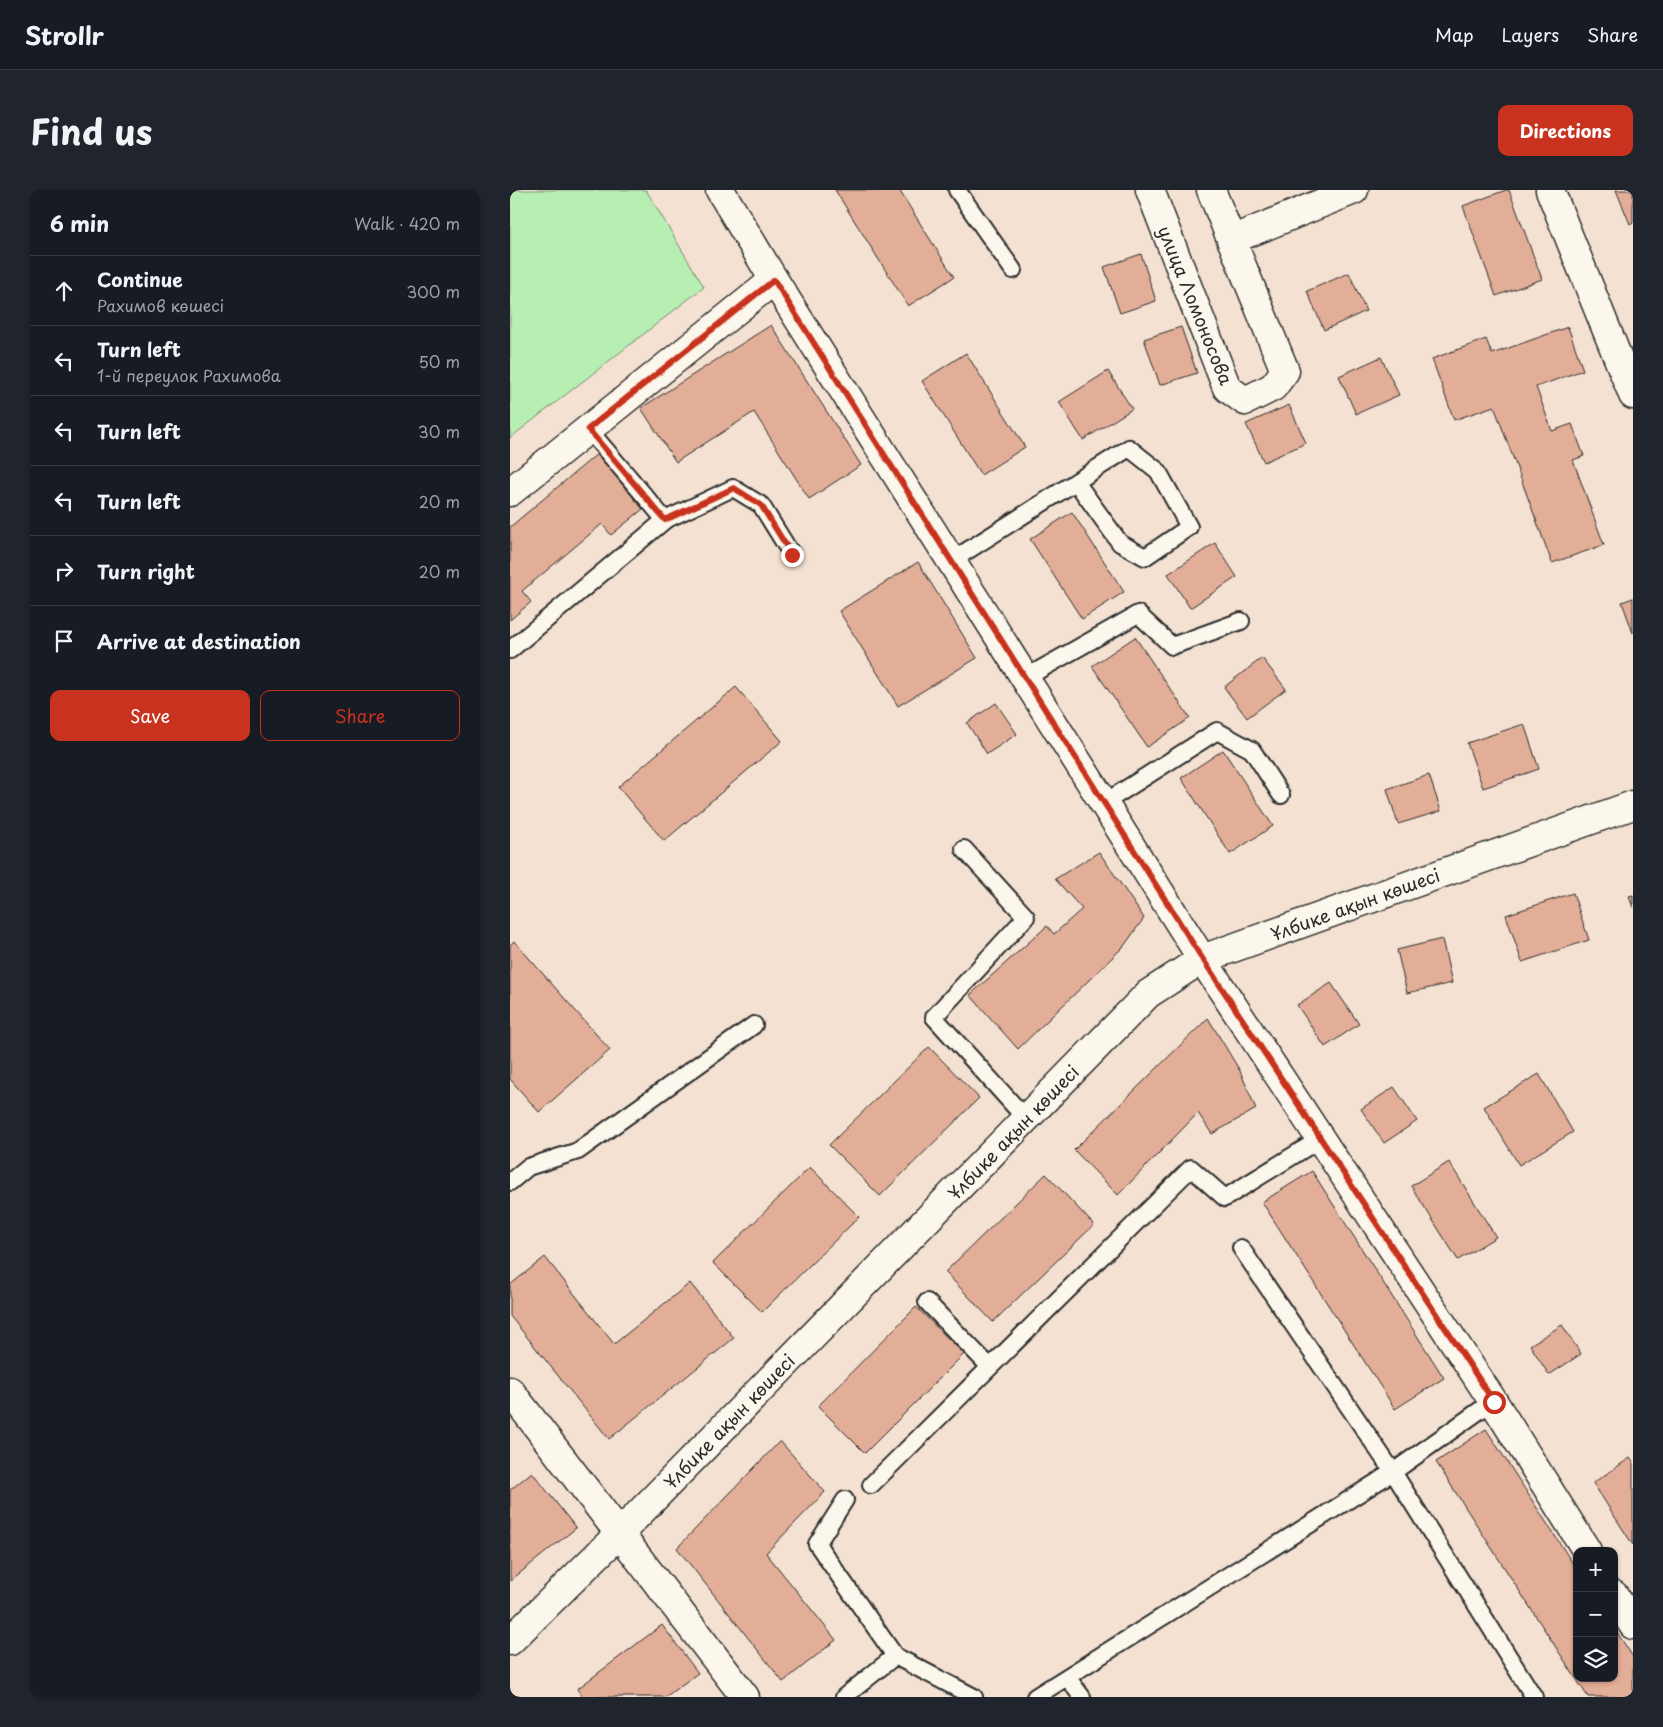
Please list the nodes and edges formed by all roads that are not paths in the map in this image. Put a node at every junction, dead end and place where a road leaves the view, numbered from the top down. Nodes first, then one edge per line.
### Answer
1 (720, 190) edge
2 (957, 190) edge
3 (1150, 190) edge
4 (1211, 190) edge
5 (1354, 190) edge
6 (1550, 190) edge
7 (1231, 240) junction
8 (1012, 270) dead end
9 (774, 280) junction
10 (1633, 395) edge
11 (588, 429) junction
12 (1076, 482) junction
13 (510, 492) edge
14 (665, 520) junction
15 (792, 555) dead end
16 (952, 561) junction
17 (1242, 621) dead end
18 (510, 650) edge
19 (1025, 678) junction
20 (1281, 795) dead end
21 (1104, 803) junction
22 (1633, 805) edge
23 (964, 849) dead end
24 (1202, 958) junction
25 (754, 1025) dead end
26 (1026, 1118) junction
27 (1320, 1139) junction
28 (510, 1182) edge
29 (1241, 1248) dead end
30 (927, 1302) dead end
31 (990, 1367) junction
32 (510, 1391) edge
33 (1494, 1402) junction
34 (1393, 1472) junction
35 (871, 1485) dead end
36 (845, 1500) dead end
37 (619, 1534) junction
38 (1585, 1547) edge
39 (1618, 1601) edge
40 (1633, 1625) edge
41 (510, 1641) edge
42 (895, 1656) junction
43 (1067, 1677) junction
44 (745, 1697) edge
45 (844, 1697) edge
46 (974, 1697) edge
47 (1035, 1697) edge
48 (1082, 1697) edge
49 (1534, 1697) edge

1 - 9 street
2 - 8 lane
3 - 7 street, улица Ломоносова
4 - 7 street, улица Ломоносова
5 - 7 street
6 - 10 street
9 - 11 street
9 - 16 street
11 - 13 street
11 - 14 lane
12 - 12 lane
12 - 16 lane
14 - 15 lane
14 - 18 lane
16 - 19 street
17 - 19 lane
19 - 21 street
20 - 21 lane
21 - 24 street
22 - 24 street, Ұлбике ақын көшесі
23 - 26 lane
24 - 26 street, Ұлбике ақын көшесі
24 - 27 street
25 - 28 lane
26 - 37 street, Ұлбике ақын көшесі
27 - 31 lane
27 - 33 street
29 - 34 lane
30 - 31 lane
31 - 35 lane
32 - 37 street
33 - 34 lane
33 - 38 street
34 - 43 lane
34 - 49 lane
36 - 42 lane
37 - 41 street, Ұлбике ақын көшесі
37 - 44 street
39 - 40 street
42 - 45 lane
42 - 46 lane
43 - 47 lane
43 - 48 lane

